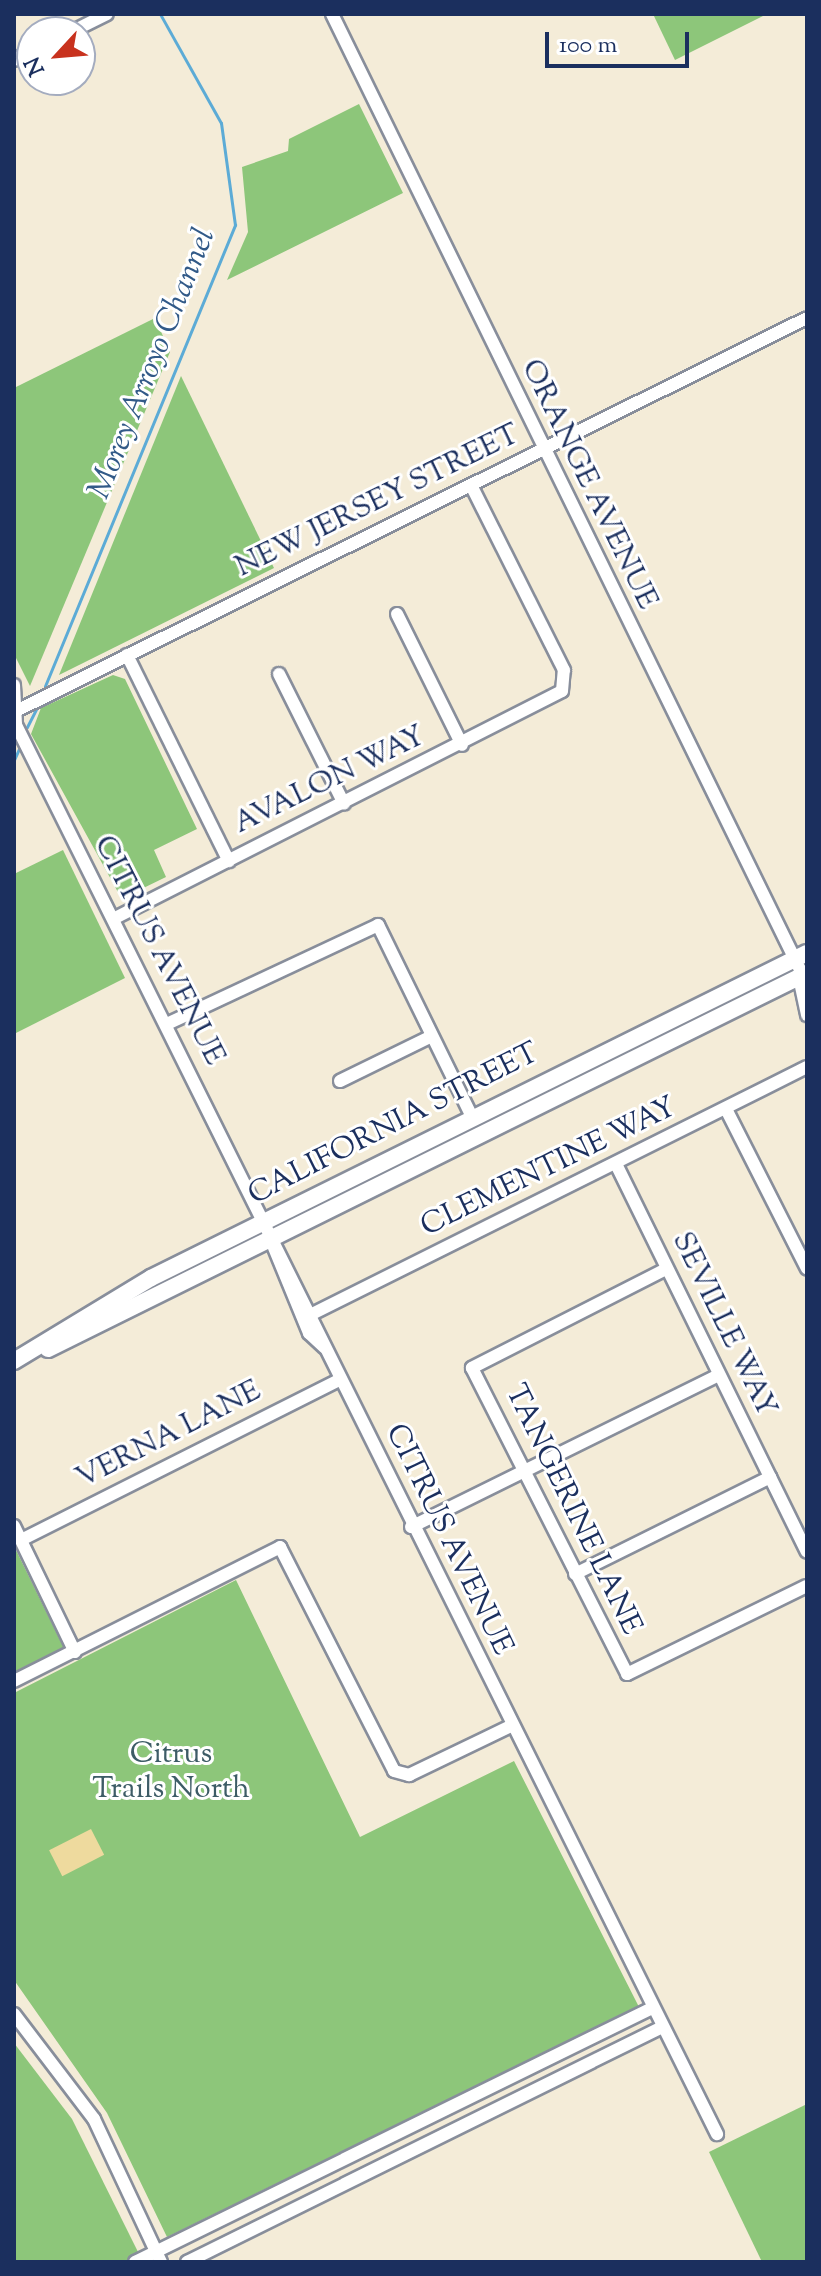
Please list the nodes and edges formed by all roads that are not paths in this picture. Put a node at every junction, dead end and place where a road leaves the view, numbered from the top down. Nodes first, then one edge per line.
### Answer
1 (332, 14) edge
2 (807, 318) edge
3 (542, 450) junction
4 (471, 485) junction
5 (397, 614) dead end
6 (127, 655) junction
7 (279, 674) dead end
8 (14, 685) edge
9 (16, 710) edge
10 (462, 745) junction
11 (344, 804) junction
12 (229, 861) junction
13 (115, 918) junction
14 (807, 953) edge
15 (791, 961) junction
16 (804, 978) edge
17 (807, 1015) edge
18 (167, 1024) junction
19 (432, 1036) junction
20 (807, 1067) edge
21 (340, 1081) dead end
22 (726, 1109) junction
23 (472, 1117) junction
24 (616, 1164) junction
25 (267, 1230) junction
26 (666, 1269) junction
27 (807, 1269) edge
28 (314, 1313) junction
29 (324, 1347) junction
30 (14, 1361) edge
31 (718, 1375) junction
32 (341, 1379) junction
33 (524, 1472) junction
34 (770, 1477) junction
35 (14, 1526) edge
36 (411, 1527) junction
37 (21, 1540) junction
38 (807, 1552) edge
39 (575, 1574) junction
40 (807, 1586) edge
41 (75, 1652) junction
42 (14, 1681) edge
43 (511, 1726) junction
44 (652, 2008) junction
45 (14, 2014) edge
46 (662, 2027) junction
47 (398, 2134) junction
48 (717, 2134) dead end
49 (407, 2153) junction
50 (212, 2250) junction
51 (158, 2257) edge
52 (135, 2262) edge
53 (187, 2262) edge
54 (218, 2262) edge

1 - 3 street, ORANGE AVENUE
2 - 3 street, NEW JERSEY STREET
3 - 4 street, NEW JERSEY STREET
3 - 15 street, ORANGE AVENUE
4 - 6 street, NEW JERSEY STREET
4 - 10 street, AVALON WAY
5 - 10 street
6 - 9 street, NEW JERSEY STREET
6 - 12 street
7 - 11 street
8 - 9 street, CITRUS AVENUE
9 - 13 street, CITRUS AVENUE
10 - 11 street, AVALON WAY
11 - 12 street, AVALON WAY
12 - 13 street, AVALON WAY
13 - 18 street, CITRUS AVENUE
14 - 15 main road, CALIFORNIA STREET
15 - 16 street, ORANGE AVENUE
15 - 23 main road, CALIFORNIA STREET
16 - 17 street, ORANGE AVENUE
16 - 25 main road, CALIFORNIA STREET
18 - 19 street
18 - 25 street, CITRUS AVENUE
19 - 21 street
19 - 23 street
20 - 22 street, CLEMENTINE WAY
22 - 24 street, CLEMENTINE WAY
22 - 27 street
23 - 25 main road, CALIFORNIA STREET
24 - 26 street, SEVILLE WAY
24 - 28 street, CLEMENTINE WAY
25 - 28 street, CITRUS AVENUE
25 - 29 street, CITRUS AVENUE
25 - 30 main road, CALIFORNIA STREET
26 - 31 street, SEVILLE WAY
26 - 33 street, TANGERINE LANE
28 - 29 street, CITRUS AVENUE
29 - 32 street, CITRUS AVENUE
31 - 33 street
31 - 34 street, SEVILLE WAY
32 - 36 street, CITRUS AVENUE
32 - 37 street, VERNA LANE
33 - 36 street
33 - 39 street, TANGERINE LANE
34 - 38 street, SEVILLE WAY
34 - 39 street
35 - 37 street
36 - 43 street, CITRUS AVENUE
37 - 41 street
39 - 40 street, TANGERINE LANE
41 - 42 street
41 - 43 street
43 - 44 street, CITRUS AVENUE
44 - 46 street, CITRUS AVENUE
44 - 47 street
45 - 51 street
46 - 48 street, CITRUS AVENUE
46 - 49 street
47 - 49 street
47 - 51 street
49 - 50 street
50 - 53 street
50 - 54 street
51 - 52 street

